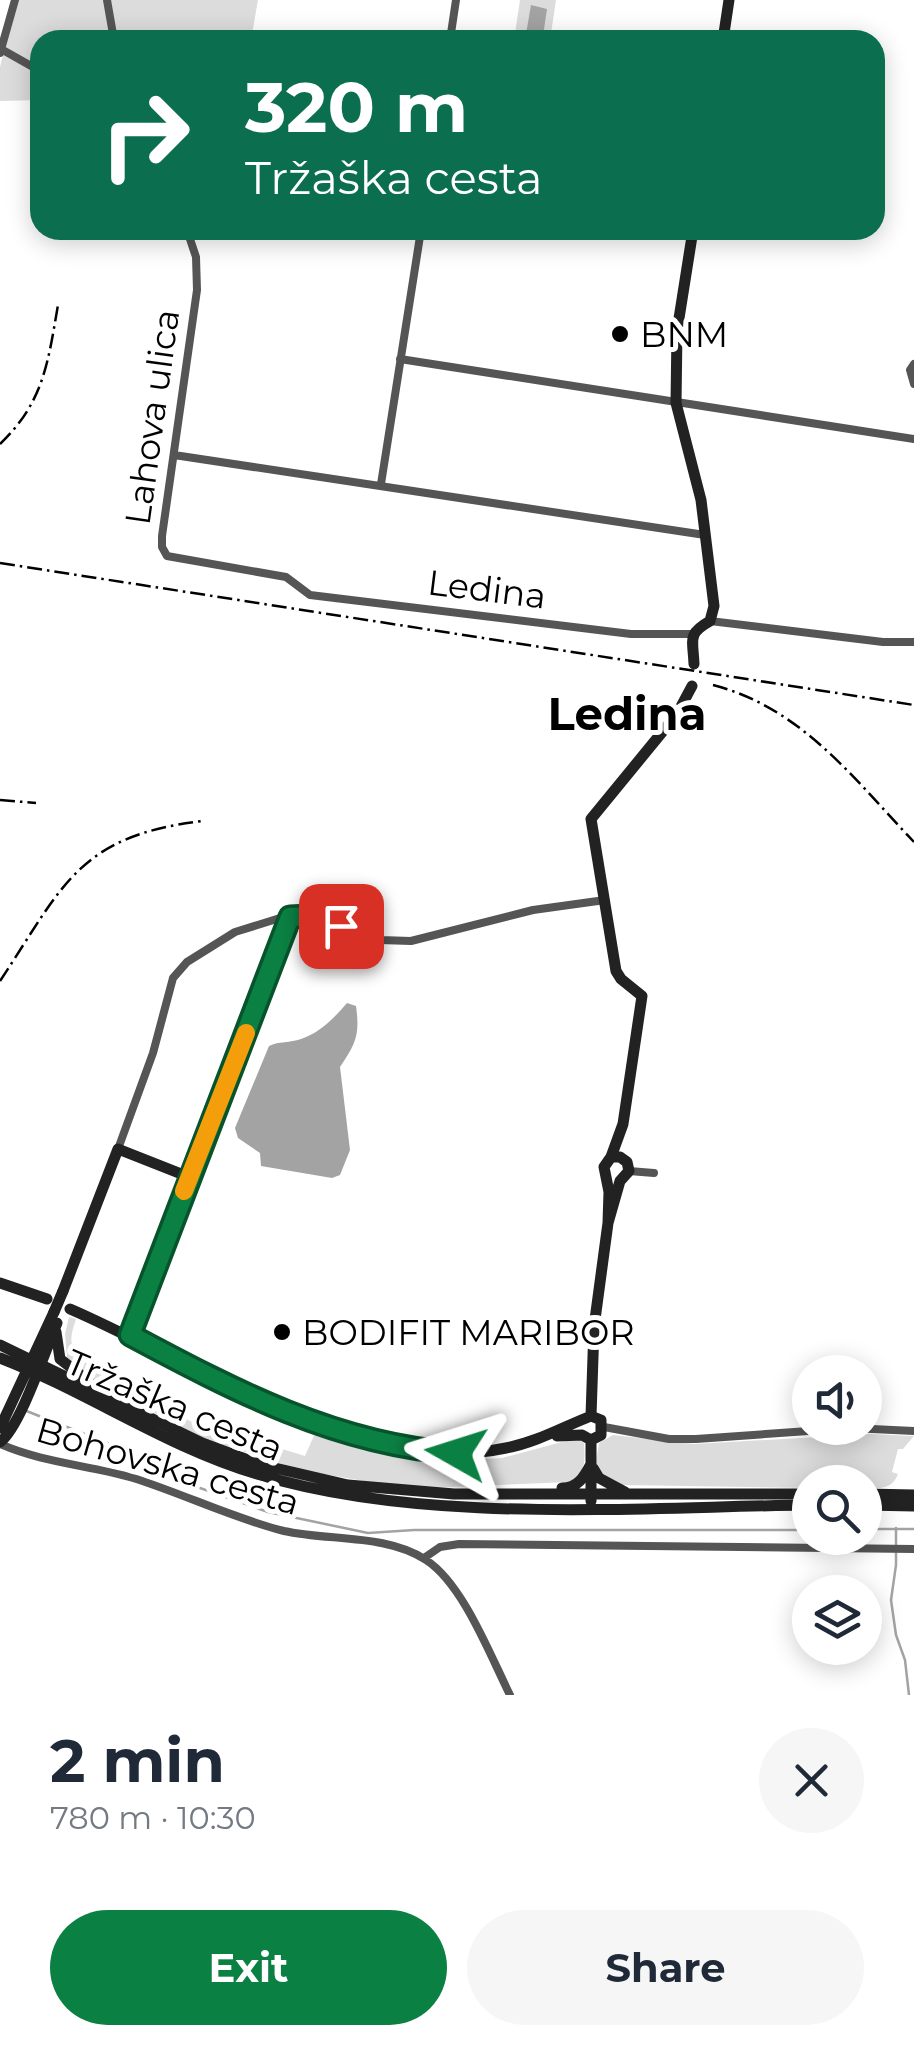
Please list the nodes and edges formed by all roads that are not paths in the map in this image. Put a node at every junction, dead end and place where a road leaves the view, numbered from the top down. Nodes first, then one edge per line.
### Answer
1 (14, 0) edge
2 (108, 0) edge
3 (456, 0) edge
4 (729, 0) edge
5 (112, 30) edge
6 (452, 30) edge
7 (724, 30) edge
8 (0, 51) edge
9 (30, 66) edge
10 (190, 240) edge
11 (419, 240) edge
12 (691, 240) edge
13 (400, 359) junction
14 (914, 364) edge
15 (914, 384) edge
16 (676, 403) junction
17 (914, 439) edge
18 (174, 455) junction
19 (381, 484) junction
20 (705, 535) junction
21 (281, 576) joint
22 (710, 622) junction
23 (692, 634) junction
24 (914, 642) edge
25 (694, 664) dead end
26 (692, 686) dead end
27 (606, 900) junction
28 (290, 917) junction
29 (118, 1149) junction
30 (618, 1169) junction
31 (654, 1172) dead end
32 (189, 1177) junction
33 (0, 1282) edge
34 (46, 1299) dead end
35 (70, 1309) dead end
36 (55, 1317) junction
37 (130, 1335) junction
38 (0, 1345) edge
39 (0, 1358) edge
40 (0, 1366) edge
41 (33, 1367) junction
42 (102, 1392) junction
43 (20, 1396) junction
44 (11, 1416) junction
45 (604, 1427) joint
46 (0, 1428) edge
47 (586, 1428) junction
48 (914, 1431) edge
49 (0, 1443) edge
50 (590, 1464) junction
51 (533, 1494) junction
52 (628, 1494) junction
53 (792, 1494) edge
54 (882, 1494) edge
55 (914, 1495) edge
56 (592, 1501) junction
57 (792, 1505) edge
58 (882, 1505) edge
59 (914, 1506) edge
60 (914, 1548) edge
61 (424, 1558) junction
62 (510, 1695) edge

1 - 8 street
2 - 5 street
3 - 6 street
4 - 7 street
8 - 9 street
10 - 18 street, Lahova ulica
11 - 13 street
12 - 16 street
13 - 16 street
13 - 19 street
14 - 15 street
16 - 17 street
16 - 20 street
18 - 19 street
18 - 21 street, Lahova ulica
19 - 20 street
20 - 22 street
21 - 23 street, Ledina
22 - 23 street
22 - 24 street
23 - 25 street
26 - 27 street
27 - 28 street, Tržaška cesta
27 - 30 street
28 - 29 street, Tržaška cesta
28 - 32 street, Tržaška cesta
29 - 32 street
29 - 36 street, Tržaška cesta, bridge
30 - 31 street
30 - 47 street
32 - 37 street, Tržaška cesta
33 - 34 street, Tržaška cesta
35 - 37 street, Tržaška cesta
36 - 41 street, Tržaška cesta
36 - 42 street
37 - 47 street, Tržaška cesta
38 - 41 street, Tržaška cesta
39 - 41 street, Tržaška cesta
40 - 43 street
41 - 42 street, Tržaška cesta
41 - 43 street, Tržaška cesta
41 - 56 street, Tržaška cesta
42 - 51 street, Tržaška cesta
43 - 44 street, Tržaška cesta
44 - 46 street
44 - 49 street
45 - 47 street
45 - 48 street
47 - 50 street
49 - 61 street, Bohovska cesta
50 - 51 street
50 - 52 street
50 - 56 street
51 - 56 street, Tržaška cesta
52 - 53 street, Tržaška cesta
52 - 56 street, Tržaška cesta
54 - 55 street
56 - 57 street, Tržaška cesta
58 - 59 street
60 - 61 street
61 - 62 street

